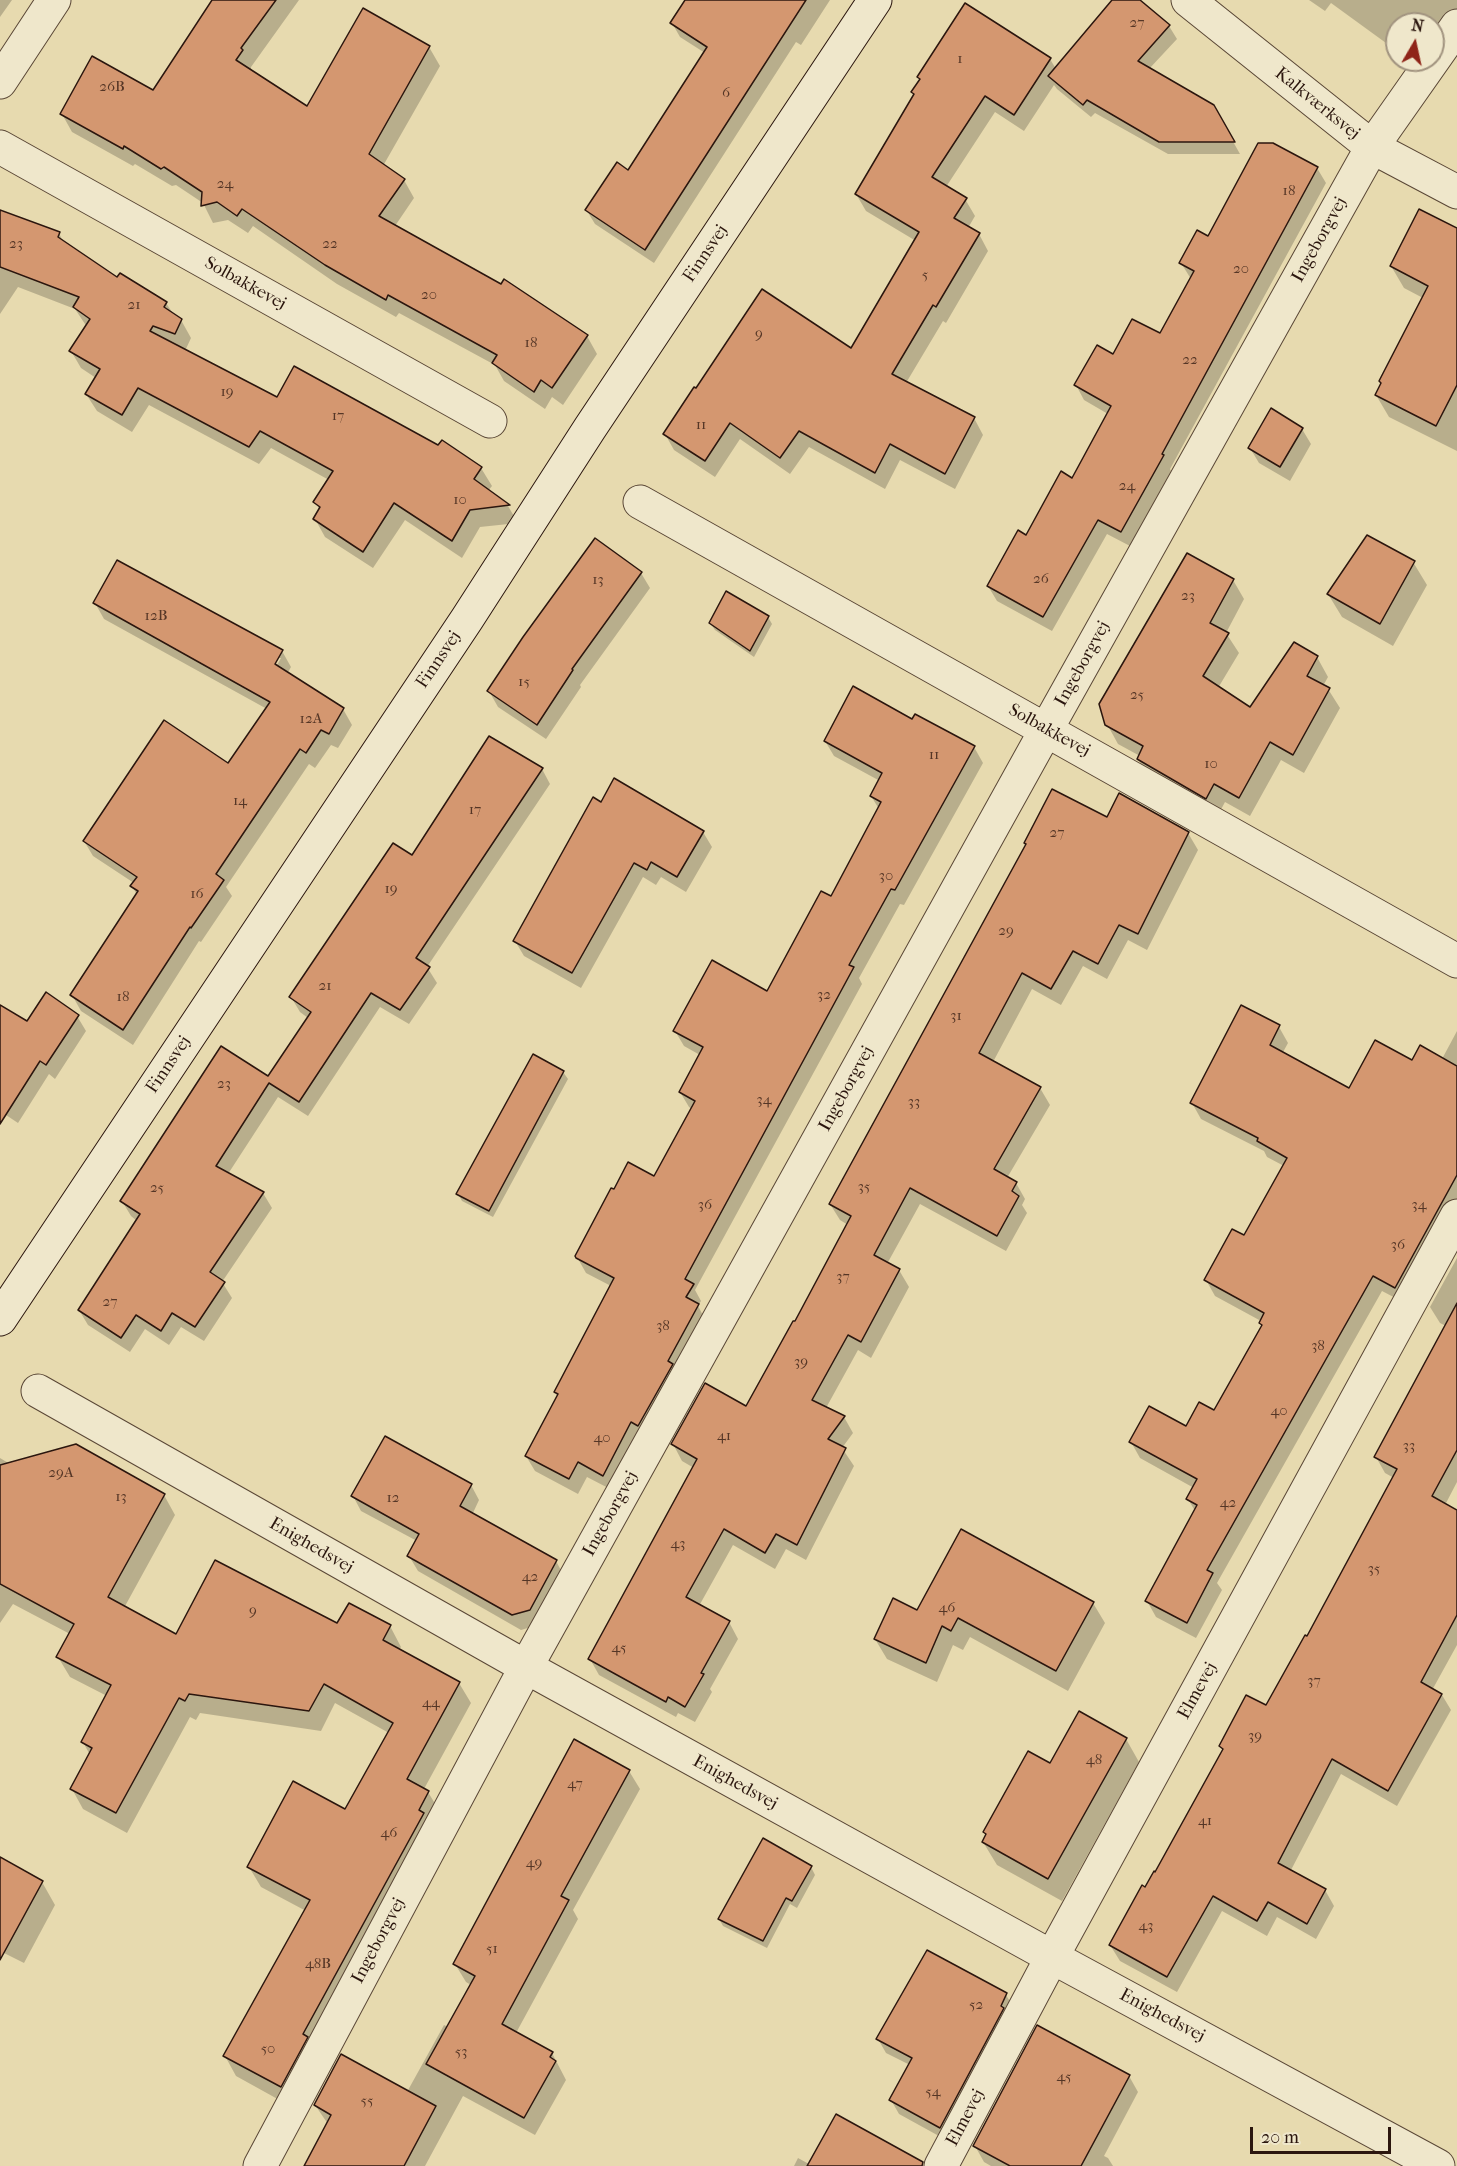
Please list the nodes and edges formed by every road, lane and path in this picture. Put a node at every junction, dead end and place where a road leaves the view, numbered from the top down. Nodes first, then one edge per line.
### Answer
1 (54, 0) edge
2 (875, 0) edge
3 (1188, 0) edge
4 (1457, 26) edge
5 (0, 82) edge
6 (0, 147) edge
7 (1372, 147) junction
8 (1457, 192) edge
9 (490, 421) dead end
10 (640, 502) dead end
11 (1046, 730) junction
12 (1457, 961) edge
13 (1457, 1216) edge
14 (0, 1319) edge
15 (38, 1391) dead end
16 (526, 1667) junction
17 (1052, 1957) junction
18 (260, 2166) edge
19 (940, 2166) edge
20 (1438, 2166) edge

1 - 5 street
2 - 14 street, Finnsvej
3 - 7 street, Kalkværksvej
4 - 7 street, Ingeborgvej
6 - 9 street, Solbakkevej
7 - 8 street, Kalkværksvej
7 - 11 street, Ingeborgvej
10 - 11 street, Solbakkevej
11 - 12 street, Solbakkevej
11 - 16 street, Ingeborgvej
13 - 17 street, Elmevej
15 - 16 street, Enighedsvej
16 - 17 street, Enighedsvej
16 - 18 street, Ingeborgvej
17 - 19 street, Elmevej
17 - 20 street, Enighedsvej

